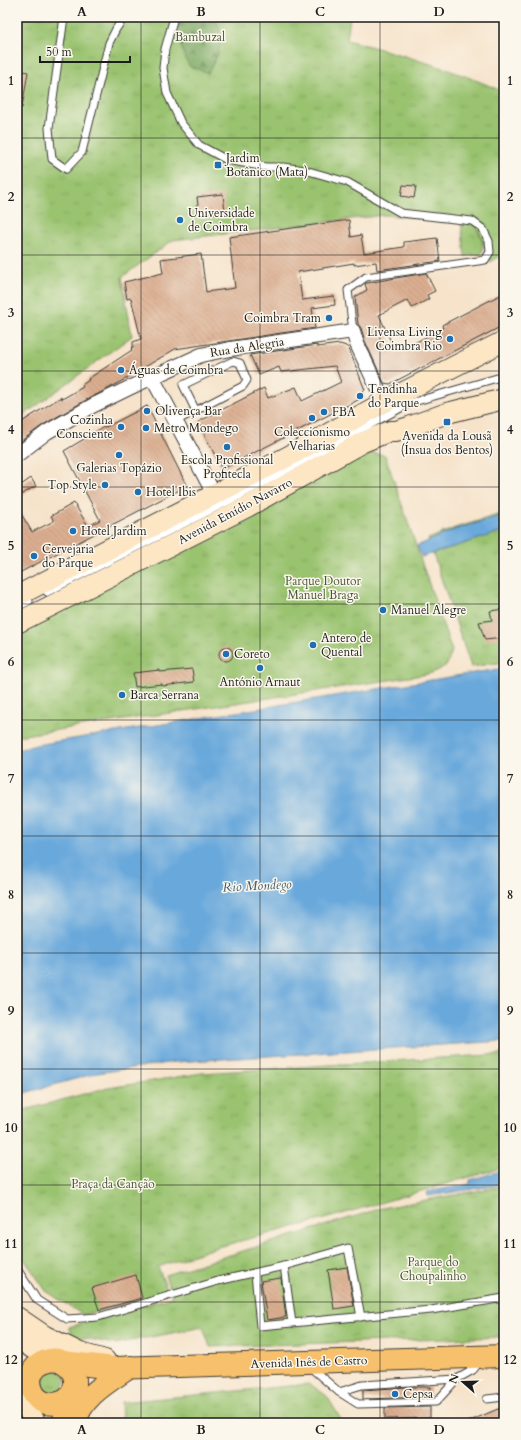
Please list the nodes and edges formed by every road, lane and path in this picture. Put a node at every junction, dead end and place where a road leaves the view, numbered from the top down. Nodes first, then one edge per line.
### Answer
1 (64, 17) edge
2 (124, 17) edge
3 (174, 17) edge
4 (353, 331) junction
5 (504, 340) edge
6 (231, 355) junction
7 (504, 376) edge
8 (152, 378) junction
9 (504, 399) edge
10 (196, 411) junction
11 (386, 417) junction
12 (176, 421) junction
13 (17, 455) edge
14 (214, 494) junction
15 (17, 596) edge
16 (17, 607) edge
17 (17, 622) edge
18 (284, 1266) junction
19 (17, 1269) edge
20 (255, 1273) junction
21 (504, 1298) edge
22 (361, 1316) junction
23 (17, 1317) edge
24 (292, 1323) junction
25 (18, 1339) edge
26 (494, 1356) edge
27 (56, 1361) junction
28 (304, 1362) junction
29 (122, 1367) junction
30 (457, 1379) junction
31 (28, 1387) edge
32 (71, 1392) junction
33 (339, 1392) junction
34 (504, 1397) edge
35 (487, 1399) dead end
36 (36, 1423) edge
37 (49, 1423) edge
38 (64, 1423) edge
39 (75, 1423) edge

1 - 2 lane
3 - 4 lane
4 - 6 street, Rua da Alegria
4 - 11 street
5 - 11 main road, Avenida Emídio Navarro
6 - 8 street, Rua da Alegria
6 - 10 lane
6 - 10 lane
7 - 11 lane
8 - 12 street
8 - 13 street, Rua da Alegria
9 - 11 main road, Avenida Emídio Navarro
10 - 12 lane
11 - 14 main road, Avenida Emídio Navarro
11 - 16 lane
11 - 17 main road, Avenida Emídio Navarro
12 - 14 street
14 - 15 main road, Avenida Emídio Navarro
18 - 20 lane
18 - 22 lane
18 - 24 lane
19 - 20 lane
20 - 24 lane
21 - 22 lane
22 - 24 lane
23 - 29 main road
25 - 27 main road
25 - 31 main road
26 - 28 main road, Avenida Inês de Castro
26 - 30 lane
27 - 29 main road, Avenida Inês de Castro
27 - 31 main road
27 - 32 main road
28 - 29 main road, Avenida Inês de Castro
28 - 33 lane
29 - 32 main road, Avenida Inês de Castro
29 - 39 main road
30 - 33 lane
30 - 33 lane
31 - 32 main road
31 - 36 main road
31 - 37 main road
32 - 38 main road
34 - 35 lane

